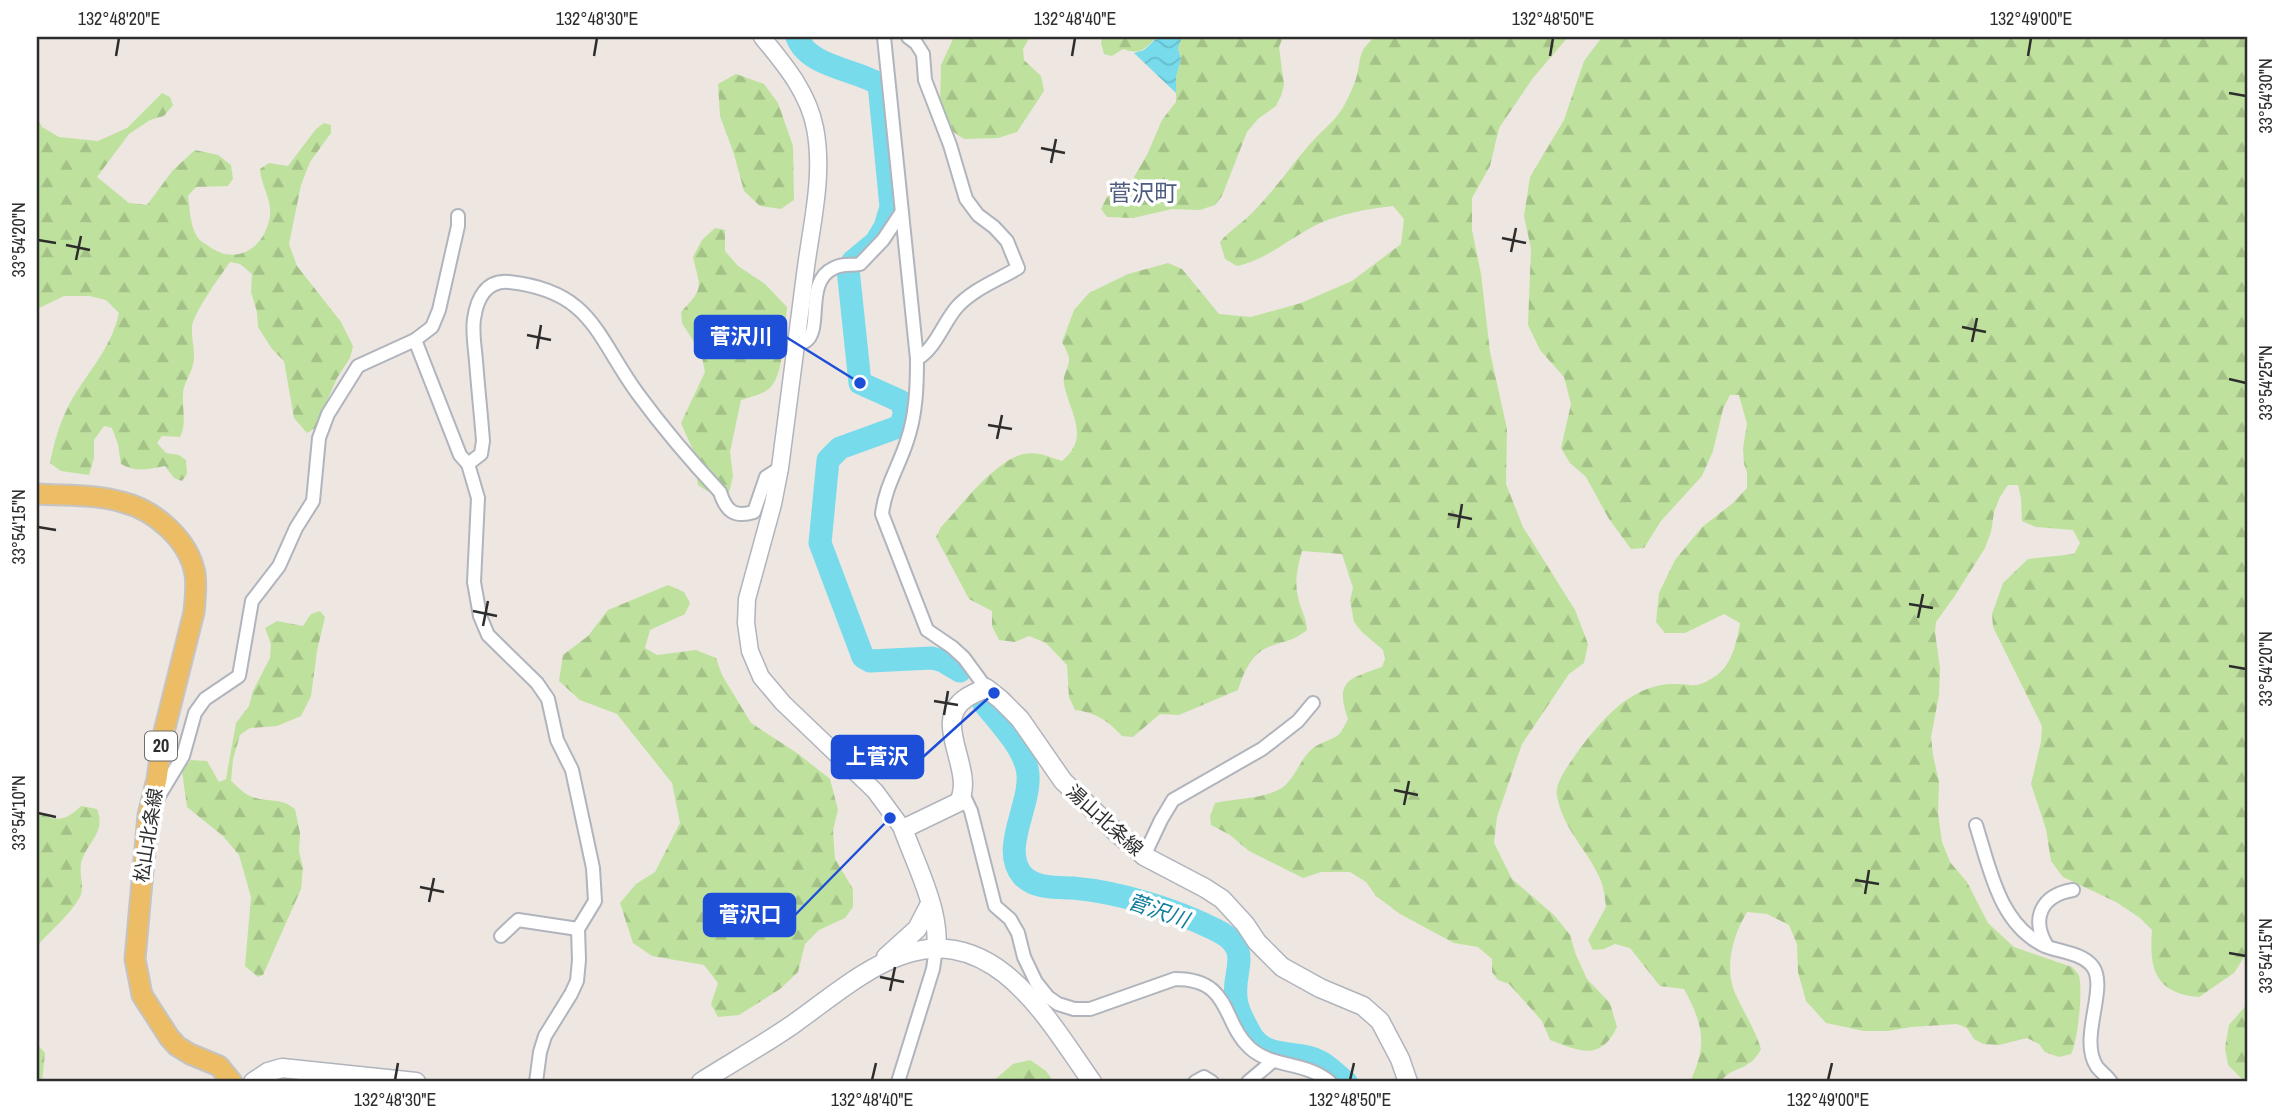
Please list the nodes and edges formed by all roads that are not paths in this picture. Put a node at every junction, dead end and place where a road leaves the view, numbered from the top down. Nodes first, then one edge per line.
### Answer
1 (762, 37) edge
2 (884, 37) edge
3 (908, 37) edge
4 (901, 214) junction
5 (458, 216) dead end
6 (415, 340) junction
7 (796, 344) junction
8 (918, 359) junction
9 (468, 464) junction
10 (780, 468) junction
11 (37, 494) edge
12 (986, 688) junction
13 (1313, 703) dead end
14 (963, 794) junction
15 (148, 814) junction
16 (1976, 825) dead end
17 (903, 829) junction
18 (1144, 856) junction
19 (2073, 891) dead end
20 (930, 904) junction
21 (578, 929) junction
22 (501, 936) dead end
23 (2047, 946) junction
24 (936, 948) junction
25 (878, 964) junction
26 (1273, 1061) junction
27 (229, 1078) edge
28 (253, 1082) edge
29 (416, 1082) edge
30 (536, 1082) edge
31 (701, 1082) edge
32 (898, 1082) edge
33 (1092, 1082) edge
34 (1195, 1082) edge
35 (1212, 1082) edge
36 (1248, 1082) edge
37 (1329, 1082) edge
38 (1408, 1082) edge
39 (2111, 1082) edge

1 - 7 street
2 - 4 street
3 - 8 street
4 - 7 street
4 - 8 street
5 - 6 street
6 - 9 street
6 - 15 street
7 - 10 street
8 - 12 street
9 - 10 street
9 - 21 street
10 - 17 street
11 - 15 main road, 松山北条線 / 20
12 - 14 main road
12 - 18 main road, 湯山北条線
13 - 18 street
14 - 17 main road
14 - 26 street
15 - 27 main road, 松山北条線 / 20
16 - 23 street
17 - 20 main road
18 - 38 main road, 湯山北条線
19 - 23 street
20 - 24 main road
20 - 25 main road
21 - 22 street
21 - 30 street
23 - 39 street
24 - 25 main road
24 - 32 street
24 - 33 main road
25 - 31 main road
26 - 36 street
26 - 37 street
27 - 28 main road
28 - 29 main road
34 - 35 street

